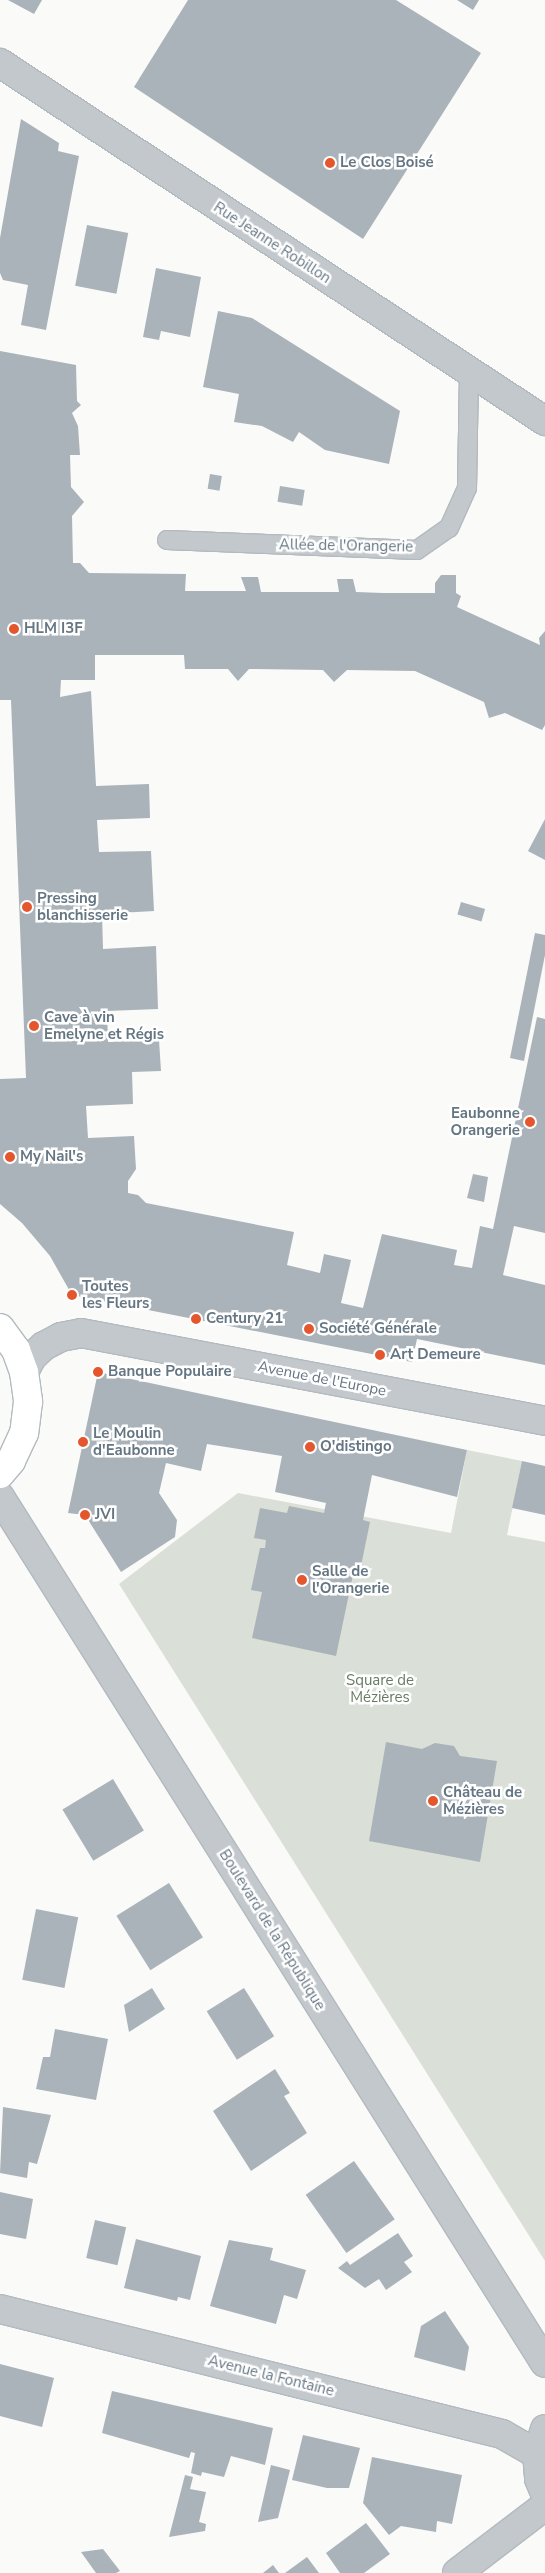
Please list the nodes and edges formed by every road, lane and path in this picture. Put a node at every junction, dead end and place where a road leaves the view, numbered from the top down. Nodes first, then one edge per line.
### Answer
1 (0, 63) edge
2 (469, 371) junction
3 (545, 421) edge
4 (167, 540) dead end
5 (0, 1328) edge
6 (24, 1372) junction
7 (545, 1421) edge
8 (0, 1474) edge
9 (0, 1497) edge
10 (0, 2309) edge
11 (545, 2363) edge
12 (541, 2442) edge
13 (545, 2493) edge
14 (545, 2506) edge
15 (456, 2573) edge

1 - 2 street, Rue Jeanne Robillon
2 - 3 street, Rue Jeanne Robillon
2 - 4 lane, Allée de l'Orangerie
5 - 6 main road
6 - 7 street, Avenue de l'Europe
6 - 8 main road
9 - 11 street, Boulevard de la République
10 - 12 street, Avenue la Fontaine
12 - 13 street
14 - 15 street

